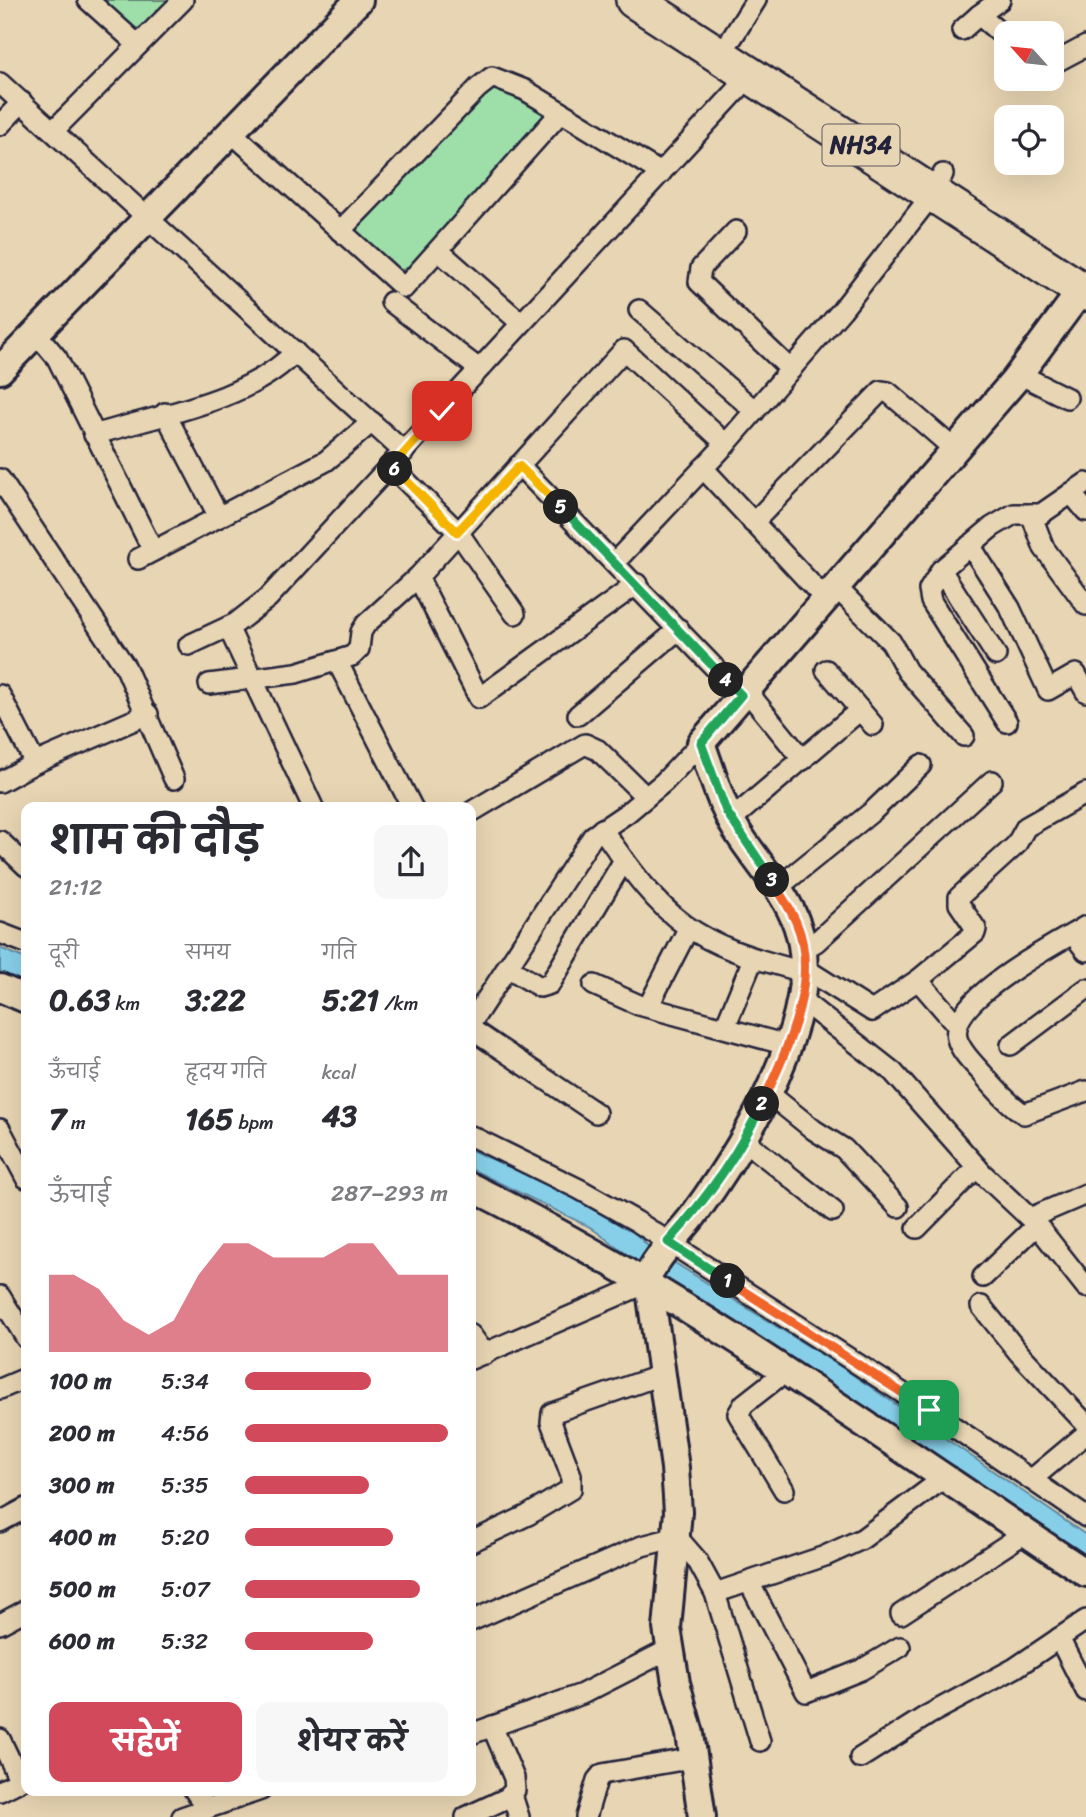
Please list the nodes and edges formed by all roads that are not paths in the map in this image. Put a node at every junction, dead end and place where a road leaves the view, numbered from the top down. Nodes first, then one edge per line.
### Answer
1 (88, 0) edge
2 (183, 0) edge
3 (358, 0) edge
4 (634, 0) edge
5 (672, 0) edge
6 (756, 0) edge
7 (999, 0) edge
8 (979, 15) junction
9 (994, 28) edge
10 (962, 30) dead end
11 (732, 38) junction
12 (138, 45) junction
13 (1086, 46) edge
14 (1064, 58) edge
15 (750, 76) junction
16 (0, 83) edge
17 (22, 102) junction
18 (561, 112) junction
19 (0, 125) edge
20 (54, 130) junction
21 (231, 132) junction
22 (661, 173) junction
23 (939, 183) junction
24 (146, 217) junction
25 (736, 230) dead end
26 (340, 231) junction
27 (439, 251) junction
28 (1085, 283) edge
29 (391, 302) dead end
30 (639, 310) dead end
31 (522, 323) junction
32 (36, 333) junction
33 (295, 352) junction
34 (479, 369) junction
35 (0, 370) edge
36 (791, 370) junction
37 (1019, 374) junction
38 (1067, 398) dead end
39 (755, 411) junction
40 (165, 413) junction
41 (372, 422) junction
42 (94, 435) junction
43 (726, 444) junction
44 (954, 449) junction
45 (398, 459) junction
46 (519, 466) junction
47 (703, 468) junction
48 (0, 479) edge
49 (1079, 488) edge
50 (1086, 511) edge
51 (1031, 514) junction
52 (219, 517) junction
53 (753, 523) junction
54 (457, 532) junction
55 (970, 545) junction
56 (615, 562) junction
57 (942, 570) junction
58 (418, 576) junction
59 (637, 584) junction
60 (830, 593) junction
61 (1086, 605) edge
62 (515, 614) dead end
63 (228, 627) junction
64 (679, 629) junction
65 (189, 645) dead end
66 (996, 654) dead end
67 (338, 663) junction
68 (826, 670) dead end
69 (252, 680) junction
70 (209, 684) dead end
71 (1086, 692) edge
72 (743, 693) junction
73 (0, 695) edge
74 (148, 715) junction
75 (578, 715) dead end
76 (1007, 722) dead end
77 (964, 736) dead end
78 (701, 743) junction
79 (803, 760) junction
80 (35, 763) junction
81 (921, 765) dead end
82 (174, 779) dead end
83 (992, 780) dead end
84 (0, 782) edge
85 (1086, 793) edge
86 (646, 797) junction
87 (305, 802) edge
88 (409, 802) edge
89 (476, 809) edge
90 (731, 820) junction
91 (603, 829) junction
92 (0, 841) edge
93 (624, 860) junction
94 (21, 861) edge
95 (776, 889) junction
96 (688, 929) junction
97 (1080, 930) edge
98 (0, 933) edge
99 (21, 941) edge
100 (1086, 951) edge
101 (753, 959) junction
102 (804, 963) junction
103 (507, 967) junction
104 (918, 980) junction
105 (594, 985) dead end
106 (0, 988) edge
107 (1086, 989) edge
108 (21, 997) edge
109 (800, 999) junction
110 (648, 1007) junction
111 (476, 1015) edge
112 (476, 1024) edge
113 (957, 1026) junction
114 (726, 1027) junction
115 (787, 1045) junction
116 (1011, 1045) dead end
117 (1086, 1091) edge
118 (767, 1092) junction
119 (596, 1113) dead end
120 (0, 1129) edge
121 (476, 1138) edge
122 (744, 1140) junction
123 (976, 1167) junction
124 (21, 1169) edge
125 (476, 1190) edge
126 (1086, 1194) edge
127 (898, 1207) dead end
128 (832, 1212) dead end
129 (1033, 1221) junction
130 (917, 1228) dead end
131 (665, 1245) junction
132 (983, 1277) dead end
133 (648, 1279) junction
134 (1086, 1287) edge
135 (0, 1296) edge
136 (981, 1306) dead end
137 (21, 1330) edge
138 (478, 1356) edge
139 (786, 1371) junction
140 (661, 1375) junction
141 (21, 1380) edge
142 (0, 1389) edge
143 (1086, 1424) edge
144 (1086, 1434) edge
145 (944, 1478) junction
146 (1032, 1479) junction
147 (784, 1490) dead end
148 (21, 1511) edge
149 (1086, 1517) edge
150 (0, 1522) edge
151 (1025, 1532) junction
152 (677, 1538) junction
153 (476, 1540) edge
154 (1086, 1573) edge
155 (750, 1582) junction
156 (715, 1593) junction
157 (21, 1613) edge
158 (901, 1614) dead end
159 (476, 1619) edge
160 (1086, 1620) edge
161 (0, 1624) edge
162 (1059, 1638) junction
163 (900, 1647) dead end
164 (670, 1649) junction
165 (1086, 1691) edge
166 (492, 1727) junction
167 (476, 1732) edge
168 (0, 1739) edge
169 (761, 1741) dead end
170 (694, 1758) junction
171 (860, 1758) dead end
172 (21, 1776) edge
173 (21, 1781) edge
174 (0, 1791) edge
175 (512, 1795) junction
176 (198, 1796) edge
177 (244, 1796) edge
178 (207, 1809) junction
179 (182, 1817) edge
180 (466, 1817) edge
181 (519, 1817) edge
182 (586, 1817) edge
183 (702, 1817) edge

1 - 12 street
2 - 12 street
3 - 21 street
4 - 15 highway, NH34
5 - 11 highway, NH34
6 - 11 street
7 - 8 street
8 - 9 street
8 - 10 street
11 - 23 highway, NH34
12 - 20 street
13 - 14 street
15 - 22 street
15 - 23 highway, NH34
16 - 17 street
17 - 19 street
17 - 20 street
18 - 22 street
18 - 26 street
18 - 27 street
20 - 24 street
21 - 24 street
21 - 26 street
22 - 31 street
23 - 28 highway, NH34
23 - 36 street
24 - 32 street
24 - 33 street
25 - 36 street
26 - 27 street
27 - 31 street
28 - 37 street
29 - 34 street
30 - 39 street
31 - 34 street
32 - 35 street
32 - 42 street
33 - 40 street
33 - 41 street
34 - 45 street
36 - 39 street
37 - 38 street
37 - 44 street
39 - 43 street
40 - 42 street
40 - 52 street
41 - 45 street
41 - 52 street
42 - 52 street
43 - 46 street
43 - 47 street
44 - 53 street
44 - 60 street
45 - 54 street
45 - 63 street
46 - 54 street
46 - 56 street
47 - 53 street
47 - 56 street
48 - 74 street
49 - 50 street
49 - 51 street
51 - 55 street
51 - 61 street
53 - 60 street
54 - 58 street
54 - 62 street
55 - 57 street
55 - 71 street
56 - 59 street
57 - 66 street
57 - 76 street
58 - 59 street
58 - 67 street
59 - 64 street
60 - 72 street
60 - 77 street
63 - 65 street
63 - 69 street
64 - 72 street
64 - 75 street
67 - 69 street
67 - 88 street
68 - 79 street
69 - 70 street
69 - 87 street
72 - 78 street
72 - 79 street
73 - 80 street
74 - 80 street
74 - 82 street
78 - 86 street
78 - 90 street
79 - 90 street
80 - 84 street
81 - 95 street
83 - 102 street
85 - 104 street
86 - 89 street
86 - 91 street
90 - 95 street
91 - 93 street
91 - 103 street
92 - 94 street
93 - 96 street
93 - 103 street
95 - 102 street
96 - 101 street
96 - 110 street
97 - 100 street
97 - 113 street
98 - 99 street
101 - 102 street
101 - 114 street
102 - 104 street
102 - 109 street
103 - 111 street
104 - 113 street
105 - 110 street
106 - 108 street
107 - 116 street
109 - 115 street
109 - 123 street
110 - 114 street
112 - 119 street
113 - 117 street
114 - 115 street
115 - 118 street
118 - 122 street
118 - 127 street
120 - 124 street
121 - 131 street
122 - 128 street
122 - 131 street
123 - 129 street
123 - 130 street
125 - 133 street
126 - 129 street
129 - 132 street
129 - 134 street
131 - 133 street
131 - 146 street
133 - 138 street
133 - 139 street
133 - 140 street
135 - 137 street
136 - 143 street
139 - 145 street
139 - 147 street
140 - 152 street
140 - 153 street
141 - 142 street
144 - 146 street
145 - 151 street
145 - 155 street
146 - 149 street
148 - 150 street
151 - 154 street
151 - 158 street
152 - 156 street
152 - 159 street
152 - 164 street
155 - 156 street
155 - 163 street
156 - 169 street
157 - 161 street
160 - 162 street
162 - 165 street
162 - 171 street
164 - 166 street
164 - 170 street
166 - 167 street
166 - 175 street
168 - 172 street
170 - 182 street
170 - 183 street
173 - 174 street
175 - 180 street
175 - 181 street
176 - 178 street
177 - 178 street
178 - 179 street

